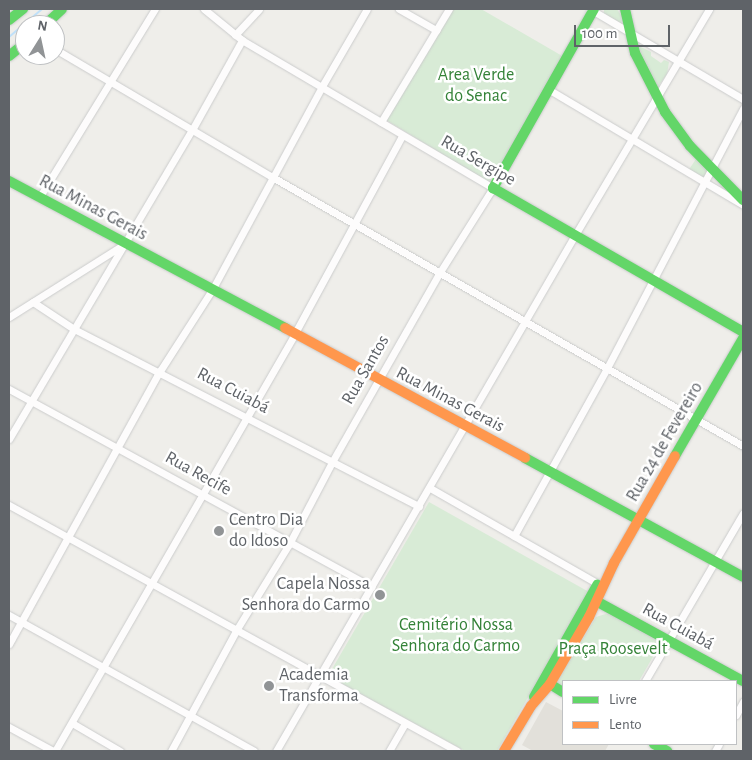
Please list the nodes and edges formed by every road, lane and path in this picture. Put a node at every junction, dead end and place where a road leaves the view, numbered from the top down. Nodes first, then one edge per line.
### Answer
1 (23, 9) edge
2 (155, 9) edge
3 (204, 9) edge
4 (259, 9) edge
5 (367, 9) edge
6 (399, 9) edge
7 (449, 9) edge
8 (592, 9) edge
9 (625, 9) edge
10 (710, 9) edge
11 (9, 20) edge
12 (436, 30) junction
13 (630, 32) junction
14 (235, 34) junction
15 (242, 40) junction
16 (65, 55) edge
17 (678, 62) junction
18 (111, 82) junction
19 (321, 88) junction
20 (548, 89) junction
21 (657, 98) junction
22 (743, 99) edge
23 (743, 110) edge
24 (381, 122) junction
25 (192, 130) junction
26 (402, 136) junction
27 (632, 139) junction
28 (713, 170) junction
29 (274, 178) junction
30 (9, 181) edge
31 (706, 184) junction
32 (493, 188) junction
33 (39, 198) junction
34 (743, 200) edge
35 (743, 205) edge
36 (356, 224) junction
37 (575, 235) junction
38 (125, 244) junction
39 (440, 272) junction
40 (654, 280) junction
41 (212, 290) junction
42 (33, 302) junction
43 (9, 317) edge
44 (526, 322) junction
45 (74, 328) junction
46 (743, 332) edge
47 (294, 333) junction
48 (743, 338) edge
49 (607, 368) junction
50 (160, 371) junction
51 (379, 380) junction
52 (9, 389) edge
53 (30, 400) junction
54 (246, 416) junction
55 (697, 420) junction
56 (466, 426) junction
57 (9, 439) edge
58 (743, 446) edge
59 (118, 449) junction
60 (332, 462) junction
61 (549, 472) junction
62 (430, 488) junction
63 (203, 495) junction
64 (9, 505) edge
65 (419, 506) junction
66 (743, 513) edge
67 (639, 519) junction
68 (514, 536) junction
69 (68, 537) junction
70 (290, 544) junction
71 (715, 562) junction
72 (743, 577) edge
73 (152, 582) junction
74 (372, 587) junction
75 (598, 593) junction
76 (610, 608) junction
77 (9, 615) edge
78 (589, 617) junction
79 (21, 622) junction
80 (576, 622) junction
81 (237, 629) junction
82 (669, 640) junction
83 (563, 643) junction
84 (9, 644) edge
85 (104, 668) junction
86 (321, 676) junction
87 (646, 680) edge
88 (743, 681) edge
89 (550, 684) junction
90 (562, 691) edge
91 (743, 702) edge
92 (531, 706) junction
93 (737, 713) edge
94 (192, 716) junction
95 (72, 723) junction
96 (406, 723) junction
97 (9, 727) edge
98 (54, 751) edge
99 (120, 751) edge
100 (171, 751) edge
101 (254, 751) edge
102 (276, 751) edge
103 (389, 751) edge
104 (457, 751) edge
105 (504, 751) edge

1 - 11 street
2 - 18 street
3 - 14 street, Rua Sergipe
4 - 14 street
5 - 19 street
6 - 12 street
7 - 12 street
8 - 13 street
8 - 20 street, Rua Santos
9 - 13 street
10 - 17 street
12 - 24 street
13 - 17 street
13 - 21 street
14 - 15 street, Rua Sergipe
15 - 19 street, Rua Sergipe
15 - 25 street
16 - 18 street
17 - 21 street
17 - 22 street
18 - 25 street
18 - 33 street
19 - 24 street, Rua Sergipe
19 - 29 street
20 - 27 street
20 - 32 street, Rua Santos
21 - 27 street
21 - 28 street
23 - 28 street
24 - 26 street, Rua Sergipe
25 - 29 street
25 - 38 street
26 - 32 street, Rua Sergipe
26 - 36 street
27 - 31 street
27 - 37 street
28 - 31 street
28 - 34 street
29 - 36 street
29 - 41 street
30 - 33 street, Rua Minas Gerais
31 - 35 street
31 - 40 street
32 - 37 street, Rua Sergipe
32 - 39 street, Rua Santos
33 - 38 street, Rua Minas Gerais
36 - 39 street
36 - 47 street
37 - 40 street, Rua Sergipe
37 - 44 street
38 - 41 street, Rua Minas Gerais
38 - 42 street
38 - 45 street
39 - 44 street
39 - 51 street, Rua Santos
40 - 46 street, Rua Sergipe
40 - 49 street
41 - 47 street, Rua Minas Gerais
41 - 50 street
42 - 43 street
42 - 45 street, Rua Cuiabá
44 - 49 street
44 - 56 street
45 - 50 street, Rua Cuiabá
45 - 53 street
47 - 51 street, Rua Minas Gerais
47 - 54 street
48 - 55 street, Rua 24 de Fevereiro
49 - 55 street
49 - 61 street
50 - 54 street, Rua Cuiabá
50 - 59 street
51 - 56 street, Rua Minas Gerais
51 - 60 street, Rua Santos
52 - 53 street, Rua Recife
53 - 57 street
53 - 59 street, Rua Recife
54 - 60 street, Rua Cuiabá
54 - 63 street
55 - 58 street
55 - 67 street, Rua 24 de Fevereiro
56 - 61 street, Rua Minas Gerais
56 - 62 street
59 - 63 street, Rua Recife
59 - 69 street
60 - 65 street, Rua Cuiabá
60 - 70 street, Rua Santos
61 - 67 street, Rua Minas Gerais
61 - 68 street
62 - 65 street
62 - 68 street, Rua Cuiabá
63 - 70 street, Rua Recife
63 - 73 street
64 - 69 street
65 - 74 street
66 - 71 street
67 - 71 street, Rua Minas Gerais
67 - 75 street, Rua 24 de Fevereiro
68 - 75 street, Rua Cuiabá
69 - 73 street
69 - 79 street
70 - 74 street, Rua Recife
70 - 81 street, Rua Santos
71 - 72 street, Rua Minas Gerais
71 - 82 street
73 - 81 street
73 - 85 street
74 - 86 street
75 - 76 street, Rua Cuiabá
75 - 78 street, Rua 24 de Fevereiro
75 - 80 street, Rua 24 de Fevereiro
76 - 78 street
76 - 82 street, Rua Cuiabá
77 - 79 street
78 - 80 street
78 - 89 street, Rua 24 de Fevereiro
79 - 84 street
79 - 85 street
80 - 83 street, Rua 24 de Fevereiro
81 - 86 street
81 - 94 street, Rua Santos
82 - 87 street
82 - 88 street, Rua Cuiabá
83 - 89 street
83 - 92 street, Rua 24 de Fevereiro
85 - 94 street
85 - 95 street
86 - 96 street
86 - 102 street
89 - 90 street
89 - 92 street, Rua 24 de Fevereiro
91 - 93 street
92 - 105 street, Rua 24 de Fevereiro
94 - 100 street, Rua Santos
94 - 101 street
95 - 98 street
95 - 99 street
96 - 103 street
96 - 104 street
97 - 98 street

